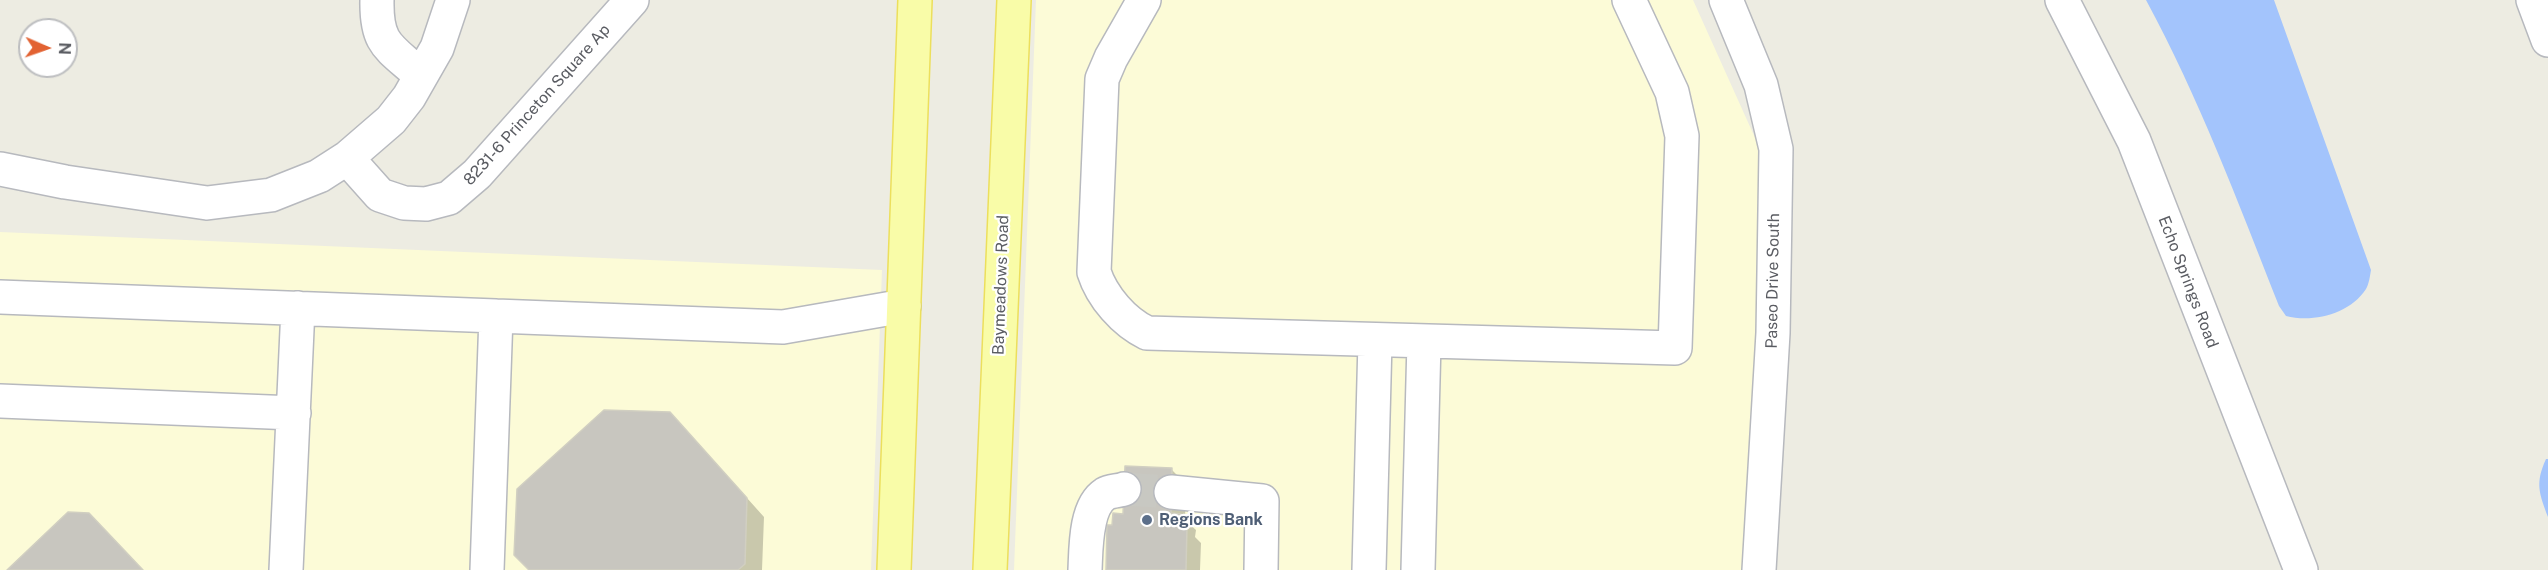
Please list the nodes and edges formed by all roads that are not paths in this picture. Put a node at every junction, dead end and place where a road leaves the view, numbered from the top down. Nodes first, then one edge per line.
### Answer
1 (377, 0) edge
2 (453, 0) edge
3 (632, 0) edge
4 (915, 0) edge
5 (1014, 0) edge
6 (1144, 0) edge
7 (1629, 0) edge
8 (1726, 0) edge
9 (2062, 0) edge
10 (2533, 0) edge
11 (2548, 40) edge
12 (421, 76) junction
13 (347, 158) junction
14 (0, 169) edge
15 (0, 297) edge
16 (904, 306) junction
17 (298, 309) junction
18 (496, 316) junction
19 (1375, 341) junction
20 (1424, 342) junction
21 (0, 401) edge
22 (294, 413) junction
23 (1124, 489) tunnel mouth
24 (1171, 492) tunnel mouth
25 (286, 570) edge
26 (488, 570) edge
27 (894, 570) edge
28 (990, 570) edge
29 (1086, 570) edge
30 (1261, 570) edge
31 (1369, 570) edge
32 (1418, 570) edge
33 (1759, 570) edge
34 (2301, 570) edge

1 - 12 street
2 - 12 street
3 - 13 street, 8231-6 Princeton Square Ap
4 - 16 main road
5 - 28 main road, Baymeadows Road
6 - 19 street
7 - 20 street
8 - 33 street, Paseo Drive South
9 - 34 street, Echo Springs Road
10 - 11 street
12 - 13 street
13 - 14 street
15 - 17 street
16 - 18 street
16 - 27 main road
17 - 18 street
17 - 22 street
18 - 26 street
19 - 20 street
19 - 31 street
20 - 32 street
21 - 22 street
22 - 25 street
23 - 29 street
24 - 30 street

